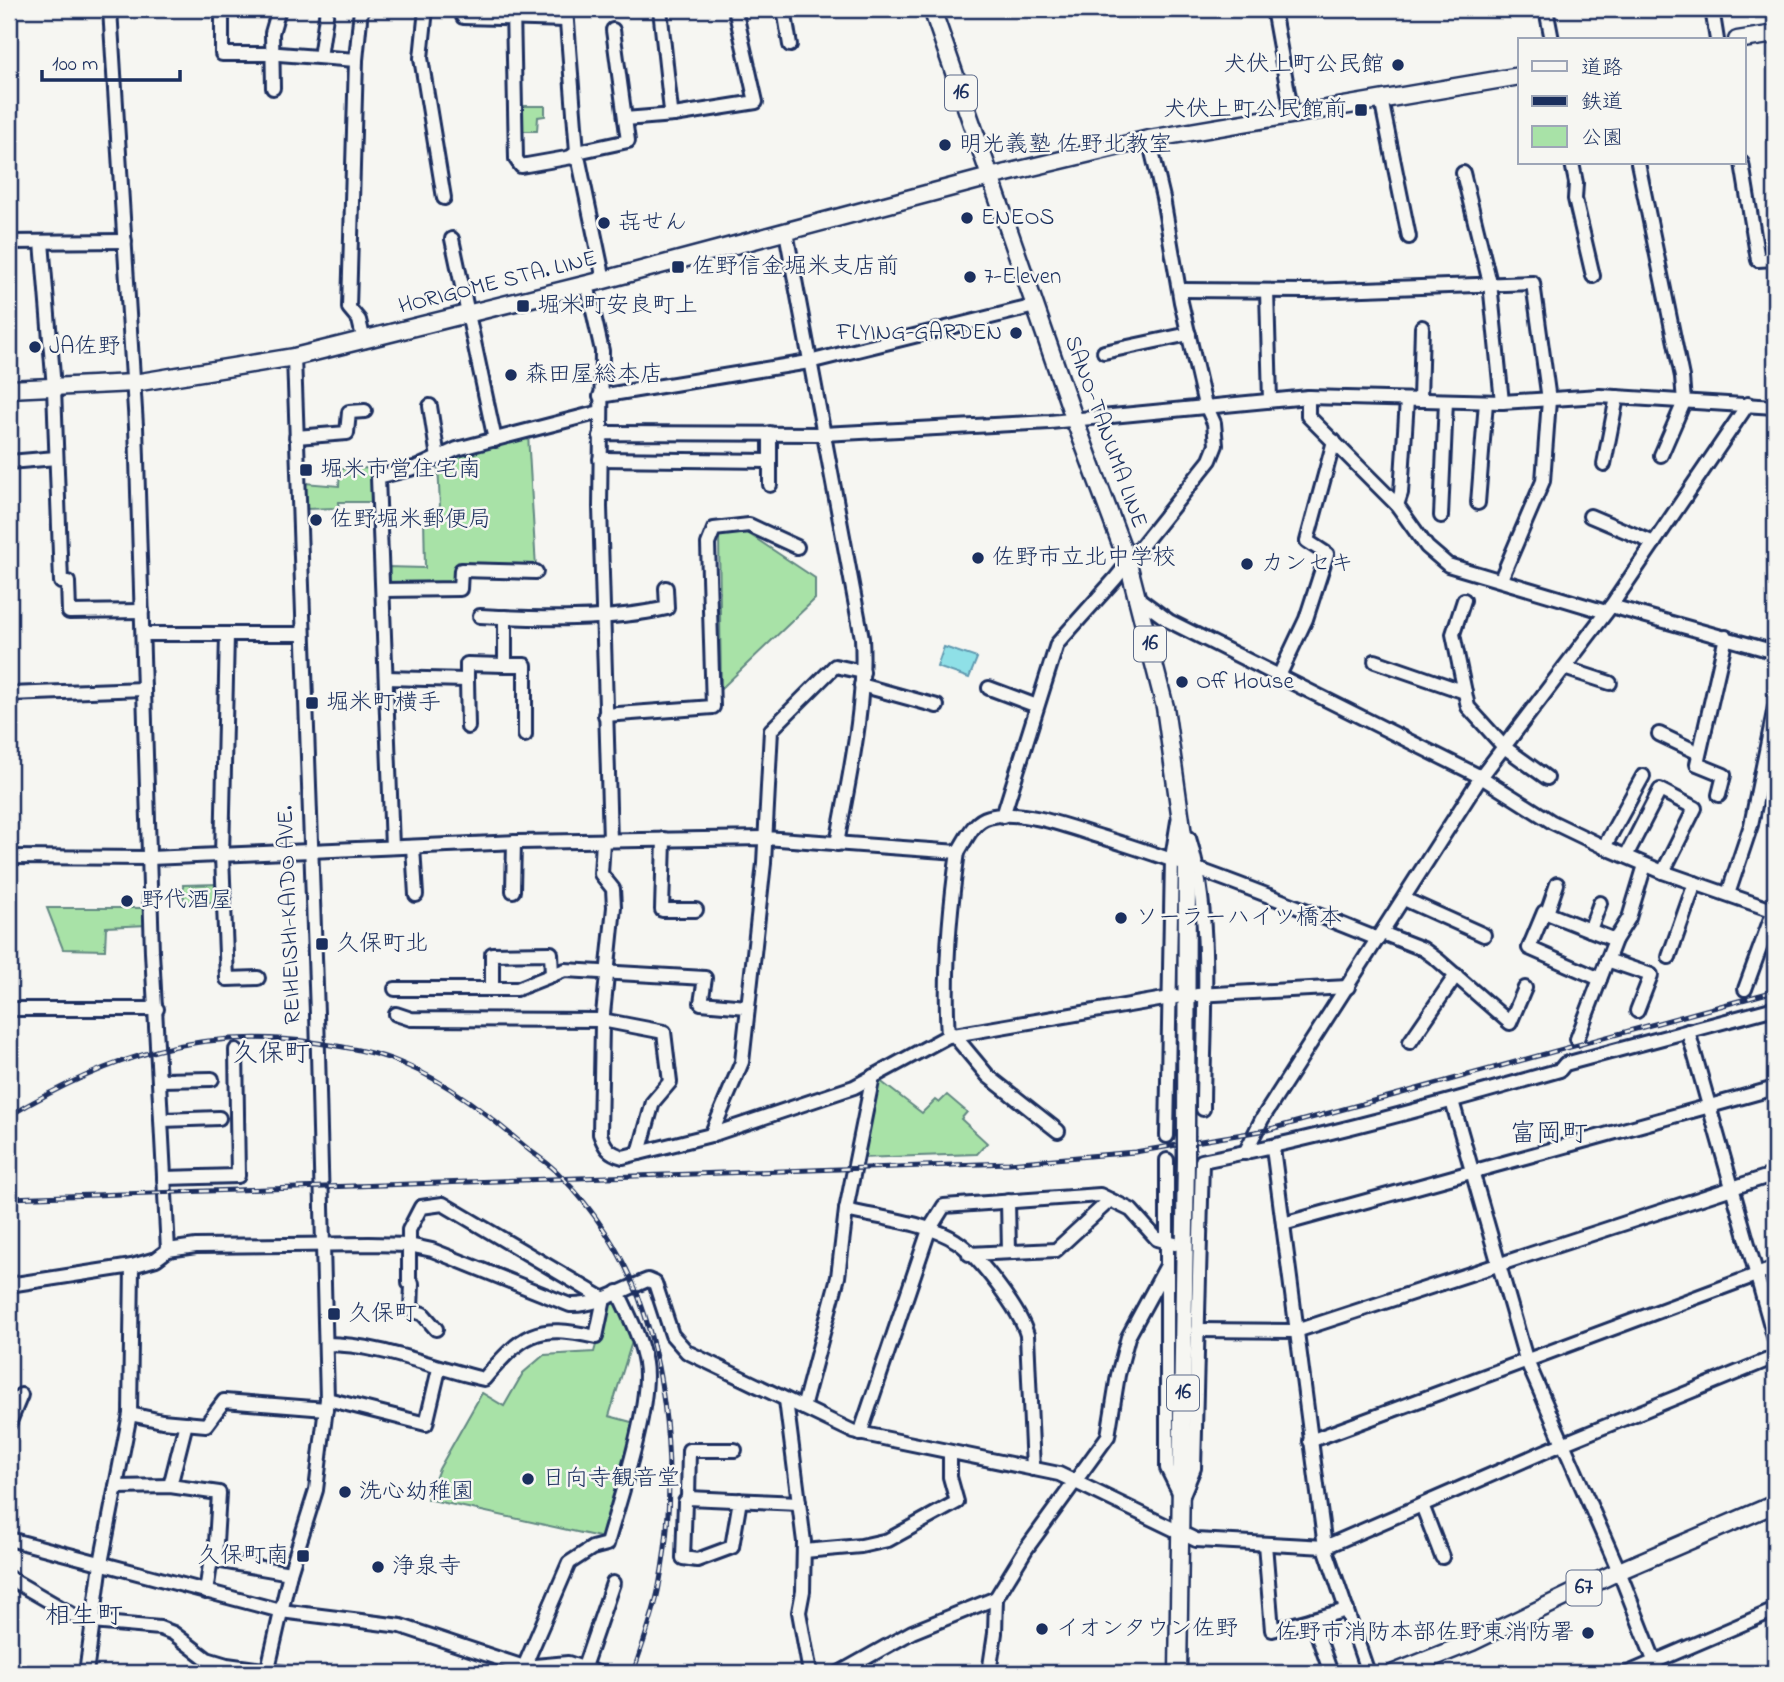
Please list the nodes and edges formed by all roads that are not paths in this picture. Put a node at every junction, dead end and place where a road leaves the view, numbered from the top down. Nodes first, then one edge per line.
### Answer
1 (110, 9) edge
2 (222, 9) edge
3 (279, 9) edge
4 (327, 9) edge
5 (361, 9) edge
6 (426, 9) edge
7 (660, 9) edge
8 (734, 9) edge
9 (784, 9) edge
10 (932, 9) edge
11 (1273, 9) edge
12 (1546, 9) edge
13 (1712, 9) edge
14 (513, 14) edge
15 (566, 15) edge
16 (463, 17) dead end
17 (613, 30) dead end
18 (1775, 34) edge
19 (1552, 38) edge
20 (1717, 38) edge
21 (1746, 39) edge
22 (790, 45) dead end
23 (272, 54) junction
24 (320, 57) junction
25 (356, 60) junction
26 (1518, 76) edge
27 (273, 88) dead end
28 (1381, 99) junction
29 (1292, 114) junction
30 (674, 115) junction
31 (625, 119) junction
32 (1149, 139) junction
33 (574, 154) junction
34 (1572, 164) edge
35 (1639, 164) edge
36 (1742, 164) edge
37 (1462, 173) dead end
38 (990, 177) junction
39 (444, 198) dead end
40 (786, 232) junction
41 (1409, 237) dead end
42 (453, 239) dead end
43 (125, 241) junction
44 (9, 242) edge
45 (42, 242) junction
46 (1775, 259) edge
47 (1593, 276) dead end
48 (604, 280) junction
49 (1490, 283) junction
50 (587, 284) junction
51 (1181, 290) junction
52 (1267, 291) junction
53 (1035, 306) junction
54 (469, 314) junction
55 (1422, 327) dead end
56 (1189, 334) junction
57 (364, 341) junction
58 (1104, 352) dead end
59 (294, 358) junction
60 (809, 362) junction
61 (134, 383) junction
62 (54, 388) junction
63 (9, 389) edge
64 (600, 396) junction
65 (1308, 397) junction
66 (1617, 397) junction
67 (1270, 400) junction
68 (1413, 400) junction
69 (1549, 400) junction
70 (1446, 401) junction
71 (1486, 402) junction
72 (1502, 402) junction
73 (1684, 402) junction
74 (1748, 404) junction
75 (430, 406) dead end
76 (1208, 407) junction
77 (1775, 407) edge
78 (365, 411) dead end
79 (600, 412) junction
80 (1075, 421) junction
81 (770, 433) junction
82 (824, 434) junction
83 (600, 436) junction
84 (296, 437) junction
85 (495, 440) junction
86 (1335, 441) junction
87 (1661, 455) dead end
88 (56, 458) junction
89 (438, 458) junction
90 (600, 459) junction
91 (770, 461) junction
92 (9, 462) edge
93 (1604, 464) dead end
94 (770, 485) dead end
95 (1478, 503) dead end
96 (1397, 505) junction
97 (1441, 516) dead end
98 (1590, 516) dead end
99 (1654, 543) junction
100 (797, 547) dead end
101 (1128, 563) junction
102 (536, 572) dead end
103 (1501, 579) junction
104 (666, 588) dead end
105 (383, 590) junction
106 (1138, 598) junction
107 (1464, 600) dead end
108 (1609, 609) junction
109 (142, 611) junction
110 (602, 615) junction
111 (480, 616) dead end
112 (505, 617) junction
113 (143, 634) junction
114 (227, 634) junction
115 (303, 634) junction
116 (1726, 637) junction
117 (1775, 652) edge
118 (1375, 661) dead end
119 (505, 665) junction
120 (1564, 668) junction
121 (1279, 676) junction
122 (386, 678) junction
123 (862, 678) junction
124 (467, 680) junction
125 (1610, 683) dead end
126 (989, 688) dead end
127 (144, 689) junction
128 (1465, 692) junction
129 (9, 694) edge
130 (937, 706) dead end
131 (1037, 706) junction
132 (1775, 707) edge
133 (605, 715) junction
134 (468, 727) dead end
135 (1658, 734) dead end
136 (525, 735) dead end
137 (1504, 747) junction
138 (1699, 753) junction
139 (1643, 776) dead end
140 (1481, 777) junction
141 (1547, 779) dead end
142 (1719, 795) dead end
143 (1003, 816) junction
144 (765, 838) junction
145 (664, 839) junction
146 (606, 841) junction
147 (514, 842) junction
148 (837, 844) junction
149 (413, 846) junction
150 (393, 848) junction
151 (1604, 848) junction
152 (958, 852) junction
153 (311, 853) junction
154 (222, 856) junction
155 (1626, 856) junction
156 (9, 857) edge
157 (150, 858) junction
158 (1186, 863) junction
159 (1645, 865) junction
160 (1663, 872) junction
161 (1695, 883) junction
162 (1557, 884) dead end
163 (513, 891) dead end
164 (1728, 894) junction
165 (416, 895) dead end
166 (1404, 899) junction
167 (1600, 903) dead end
168 (696, 910) dead end
169 (1775, 910) edge
170 (1547, 913) junction
171 (1590, 930) junction
172 (1484, 935) dead end
173 (1380, 936) junction
174 (1615, 940) junction
175 (1669, 957) dead end
176 (1607, 960) junction
177 (608, 974) junction
178 (552, 975) junction
179 (1456, 975) junction
180 (258, 978) dead end
181 (1600, 979) junction
182 (1348, 987) junction
183 (1525, 988) dead end
184 (395, 989) dead end
185 (492, 989) junction
186 (1745, 989) dead end
187 (1200, 995) junction
188 (1174, 997) junction
189 (747, 1007) junction
190 (1775, 1008) edge
191 (9, 1009) edge
192 (157, 1009) junction
193 (1637, 1011) dead end
194 (396, 1014) dead end
195 (602, 1020) junction
196 (1688, 1031) junction
197 (951, 1035) junction
198 (1577, 1039) dead end
199 (1410, 1042) dead end
200 (236, 1050) dead end
201 (873, 1076) junction
202 (212, 1079) dead end
203 (160, 1080) junction
204 (1775, 1088) edge
205 (1452, 1101) junction
206 (1709, 1107) junction
207 (1203, 1109) dead end
208 (219, 1118) dead end
209 (162, 1121) junction
210 (1058, 1131) dead end
211 (711, 1135) junction
212 (1167, 1136) dead end
213 (1273, 1148) junction
214 (639, 1153) junction
215 (1245, 1153) junction
216 (1167, 1160) dead end
217 (1473, 1172) junction
218 (1775, 1174) edge
219 (164, 1178) junction
220 (1733, 1190) junction
221 (1110, 1200) junction
222 (1008, 1201) junction
223 (846, 1210) junction
224 (1283, 1224) junction
225 (929, 1230) junction
226 (1171, 1244) junction
227 (323, 1245) junction
228 (409, 1245) junction
229 (168, 1250) junction
230 (1009, 1252) junction
231 (969, 1254) junction
232 (132, 1266) junction
233 (1500, 1266) junction
234 (1166, 1267) junction
235 (1775, 1268) edge
236 (1755, 1274) junction
237 (9, 1285) edge
238 (618, 1293) junction
239 (604, 1299) junction
240 (436, 1329) dead end
241 (1197, 1330) junction
242 (1297, 1331) junction
243 (1775, 1340) edge
244 (326, 1344) junction
245 (1775, 1357) edge
246 (1525, 1359) junction
247 (439, 1369) junction
248 (21, 1395) dead end
249 (786, 1400) junction
250 (326, 1404) junction
251 (803, 1408) junction
252 (130, 1414) junction
253 (186, 1423) junction
254 (9, 1424) edge
255 (860, 1434) junction
256 (1310, 1441) junction
257 (1562, 1444) junction
258 (735, 1450) dead end
259 (950, 1453) junction
260 (1033, 1469) junction
261 (1077, 1482) junction
262 (170, 1486) junction
263 (116, 1487) junction
264 (1182, 1497) junction
265 (688, 1498) junction
266 (740, 1500) junction
267 (799, 1503) junction
268 (1422, 1504) junction
269 (1775, 1504) edge
270 (1182, 1535) junction
271 (9, 1539) edge
272 (1265, 1544) junction
273 (1325, 1547) junction
274 (804, 1551) junction
275 (1442, 1557) dead end
276 (215, 1560) junction
277 (101, 1563) junction
278 (1619, 1571) junction
279 (290, 1573) junction
280 (9, 1578) edge
281 (612, 1583) dead end
282 (206, 1592) junction
283 (996, 1598) junction
284 (1347, 1610) junction
285 (1775, 1610) edge
286 (281, 1611) junction
287 (1312, 1619) junction
288 (92, 1622) junction
289 (524, 1667) junction
290 (584, 1667) junction
291 (1657, 1667) edge
292 (268, 1672) edge
293 (86, 1673) edge
294 (286, 1673) edge
295 (598, 1673) edge
296 (810, 1673) edge
297 (839, 1673) edge
298 (989, 1673) edge
299 (1178, 1673) edge
300 (1331, 1673) edge
301 (1367, 1673) edge
302 (1394, 1673) edge
303 (1628, 1673) edge

1 - 43 street
2 - 23 street
3 - 23 street
4 - 24 street
5 - 25 street
6 - 39 street
7 - 30 street
8 - 30 street
9 - 22 street
10 - 38 main road, SANO-TANUMA LINE / 16
11 - 29 street
12 - 19 street
13 - 20 street
14 - 15 street
14 - 16 street
14 - 33 street
15 - 33 street
17 - 31 street
18 - 21 main road
23 - 24 street
23 - 27 street
24 - 25 street
25 - 57 street
26 - 28 main road
28 - 29 main road
28 - 41 street
29 - 32 main road
30 - 31 street
31 - 33 street
32 - 38 main road
32 - 51 street
33 - 48 street
34 - 47 street
35 - 73 street
36 - 46 street
37 - 49 street
38 - 40 main road, HORIGOME STA. LINE
38 - 53 main road, SANO-TANUMA LINE / 16
40 - 48 main road, HORIGOME STA. LINE
40 - 60 street
42 - 54 street
43 - 45 street
43 - 61 street
44 - 45 street
45 - 62 street
48 - 50 main road, HORIGOME STA. LINE
49 - 52 street
49 - 69 street
49 - 72 street
50 - 54 main road, HORIGOME STA. LINE
50 - 64 street
51 - 52 street
51 - 56 street
52 - 67 street
53 - 60 street
53 - 80 main road, SANO-TANUMA LINE / 16
54 - 57 main road, HORIGOME STA. LINE
54 - 85 street
55 - 68 street
56 - 58 street
56 - 76 street
57 - 59 main road, HORIGOME STA. LINE
59 - 61 main road, HORIGOME STA. LINE
59 - 84 street, REIHEISHI-KAIDO AVE.
60 - 64 street
60 - 82 street
61 - 62 main road, HORIGOME STA. LINE
61 - 109 street
62 - 63 main road, HORIGOME STA. LINE
62 - 88 street
64 - 79 street
65 - 67 street
65 - 68 street
65 - 86 street
66 - 69 street
66 - 73 street
66 - 93 street
67 - 76 street
68 - 70 street
68 - 96 street
69 - 72 street
69 - 103 street
70 - 71 street
70 - 97 street
71 - 72 street
71 - 95 street
73 - 74 street
73 - 87 street
74 - 77 street
74 - 99 street
75 - 89 street
76 - 80 street
76 - 101 street
78 - 84 street
79 - 83 street
79 - 85 street
80 - 82 street
80 - 101 main road, SANO-TANUMA LINE / 16
81 - 82 street
81 - 83 street
81 - 91 street
82 - 123 street
83 - 90 street
84 - 115 street, REIHEISHI-KAIDO AVE.
85 - 89 street
86 - 96 street
86 - 121 street
88 - 92 street
88 - 109 street
89 - 105 street
90 - 91 street
90 - 110 street
91 - 94 street
96 - 103 street
98 - 99 street
99 - 108 street
100 - 133 street
101 - 106 main road, SANO-TANUMA LINE / 16
101 - 131 street
102 - 105 street
103 - 108 street
104 - 110 street
105 - 122 street
106 - 121 street
106 - 158 main road, SANO-TANUMA LINE / 16
107 - 128 street
108 - 116 street
108 - 120 street
109 - 113 street
110 - 112 street
110 - 133 street
111 - 112 street
112 - 119 street
113 - 114 street
113 - 127 street
114 - 115 street
114 - 154 street
115 - 153 street, REIHEISHI-KAIDO AVE.
116 - 117 street
116 - 138 street
118 - 128 street
119 - 124 street
119 - 136 street
120 - 125 street
120 - 137 street
121 - 140 street
122 - 124 street
122 - 150 street
123 - 130 street
123 - 144 street
123 - 148 street
124 - 134 street
126 - 131 street
127 - 129 street
127 - 157 street
128 - 137 street
131 - 143 street
132 - 164 street
133 - 146 street
135 - 138 street
137 - 140 street
137 - 141 street
138 - 142 street
139 - 151 street
140 - 151 street
140 - 166 street
143 - 152 street
143 - 158 street
144 - 145 street
144 - 148 street
144 - 189 street
145 - 146 street
145 - 168 street
146 - 147 street
146 - 177 street
147 - 149 street
147 - 163 street
148 - 152 street
149 - 150 street
149 - 165 street
150 - 153 street
151 - 155 street
152 - 197 street
153 - 154 street
153 - 227 street, REIHEISHI-KAIDO AVE.
154 - 157 street
154 - 180 street
155 - 159 street
155 - 160 street
156 - 157 street
157 - 192 street
158 - 173 street
158 - 187 street
158 - 188 street
158 - 264 main road, SANO-TANUMA LINE / 16, bridge
159 - 160 street
159 - 174 street
160 - 161 street
161 - 164 street
161 - 175 street
162 - 170 street
164 - 169 street
166 - 172 street
166 - 173 street
167 - 171 street
169 - 186 street
170 - 171 street
170 - 181 street
171 - 174 street
173 - 179 street
173 - 182 street
174 - 176 street
176 - 181 street
176 - 193 street
177 - 178 street
177 - 189 street
177 - 195 street
178 - 185 street
178 - 185 street
179 - 183 street
179 - 199 street
181 - 198 street
182 - 187 street
182 - 215 street
184 - 185 street
187 - 207 street
188 - 197 street
188 - 212 street
189 - 211 street
190 - 196 street
191 - 192 street
192 - 203 street
194 - 195 street
195 - 214 street
195 - 214 street
196 - 205 street
196 - 206 street
197 - 201 street
197 - 210 street
200 - 219 street
201 - 211 street
201 - 223 street
202 - 203 street
203 - 209 street
204 - 206 street
205 - 213 street
205 - 217 street
206 - 217 street
206 - 220 street
208 - 209 street
209 - 219 street
211 - 214 street
213 - 215 street
213 - 224 street
215 - 241 street
216 - 226 street
217 - 224 street
217 - 233 street
218 - 220 street
219 - 229 street
220 - 233 street
220 - 236 street
221 - 222 street
221 - 226 street
221 - 230 street
222 - 225 street
222 - 230 street
223 - 225 street
223 - 251 street
224 - 242 street
225 - 231 street
225 - 255 street
226 - 234 street
227 - 228 street
227 - 229 street
227 - 244 street, REIHEISHI-KAIDO AVE.
228 - 239 street
228 - 239 street
228 - 240 street
229 - 232 street
230 - 231 street
231 - 260 street
232 - 237 street
232 - 252 street
233 - 242 street
233 - 246 street
234 - 261 street
234 - 264 street
235 - 236 street
236 - 243 street
236 - 246 street
238 - 239 street
238 - 249 street
238 - 289 street
239 - 247 street
241 - 242 street
241 - 264 street
242 - 256 street
244 - 247 street
244 - 250 street, REIHEISHI-KAIDO AVE.
245 - 257 street
246 - 256 street
246 - 257 street
247 - 250 street
248 - 254 street
249 - 251 street
249 - 267 street
250 - 253 street
250 - 279 street, REIHEISHI-KAIDO AVE.
251 - 255 street
252 - 253 street
252 - 263 street
253 - 262 street
255 - 259 street
256 - 273 street
257 - 268 street
257 - 278 street
258 - 265 street
259 - 260 street
259 - 274 street
260 - 261 street
261 - 270 street
261 - 283 street
262 - 263 street
262 - 276 street
263 - 277 street
264 - 270 main road, 16
265 - 266 street
265 - 266 street
266 - 267 street
267 - 274 street
268 - 273 street
268 - 275 street
269 - 278 main road, 67
270 - 272 street
270 - 299 main road, 16
271 - 277 street
272 - 273 street
272 - 287 street
273 - 284 street
274 - 296 street
276 - 279 street
276 - 282 street
277 - 282 street
277 - 288 street
278 - 291 street
278 - 302 main road, 67
279 - 286 street, REIHEISHI-KAIDO AVE.
280 - 288 street
281 - 290 street
282 - 286 street
283 - 297 street
283 - 298 street
284 - 287 street
284 - 301 street
285 - 291 street
286 - 289 street
286 - 292 street, REIHEISHI-KAIDO AVE.
287 - 300 street
288 - 292 street
288 - 293 street
289 - 290 street
290 - 295 street
291 - 303 street
292 - 294 street

